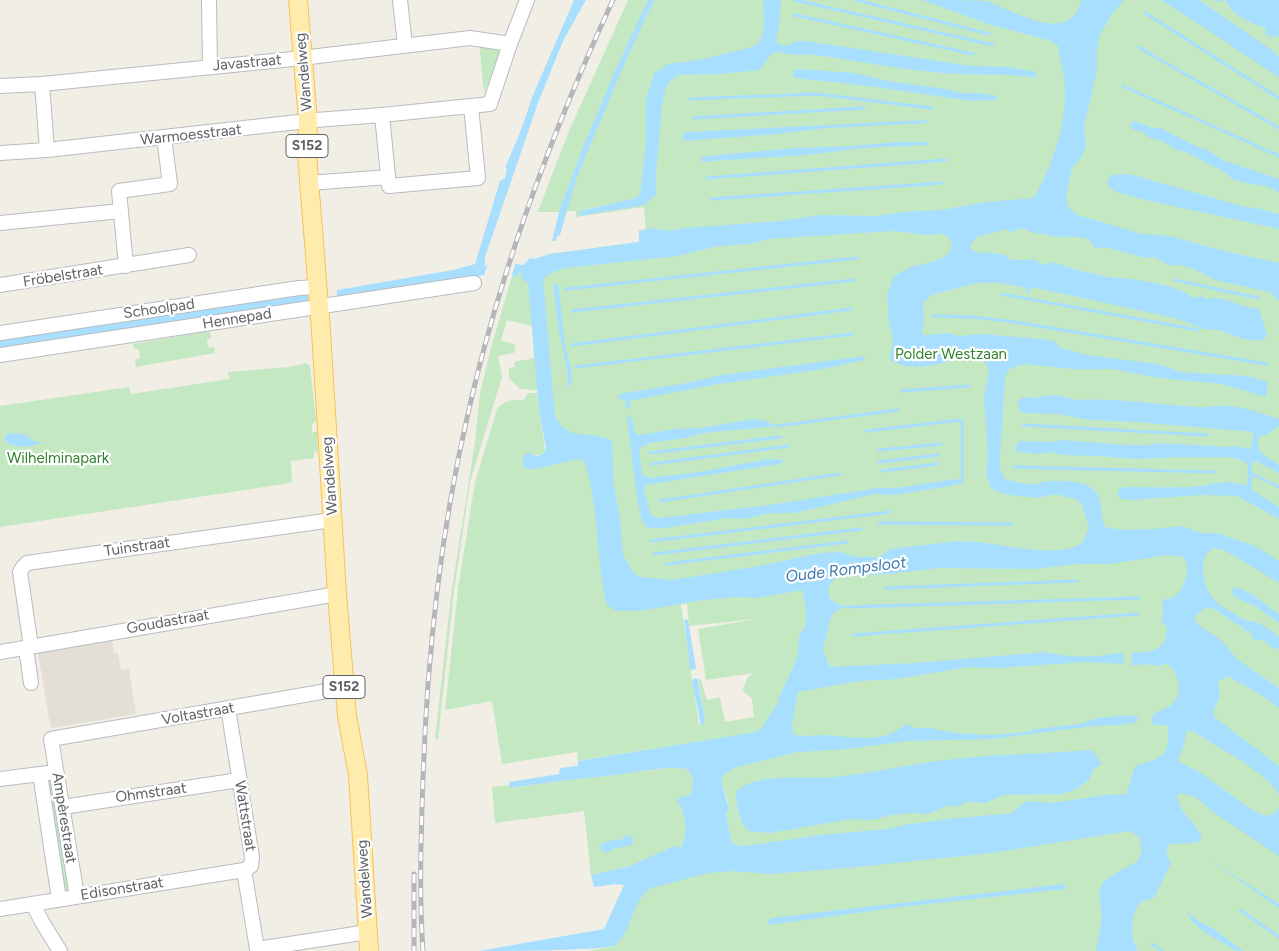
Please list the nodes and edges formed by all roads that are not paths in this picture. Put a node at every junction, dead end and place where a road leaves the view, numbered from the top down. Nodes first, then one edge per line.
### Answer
1 (209, 0) edge
2 (298, 0) edge
3 (400, 0) edge
4 (527, 0) edge
5 (510, 44) junction
6 (405, 45) junction
7 (302, 58) junction
8 (210, 66) junction
9 (42, 84) junction
10 (0, 86) edge
11 (471, 106) junction
12 (382, 115) junction
13 (308, 121) junction
14 (164, 137) junction
15 (47, 150) junction
16 (0, 153) edge
17 (388, 177) junction
18 (308, 183) junction
19 (121, 211) junction
20 (0, 223) edge
21 (189, 255) dead end
22 (126, 266) junction
23 (474, 283) dead end
24 (0, 285) edge
25 (318, 297) junction
26 (0, 332) edge
27 (0, 355) edge
28 (332, 520) junction
29 (337, 594) junction
30 (28, 647) junction
31 (0, 652) edge
32 (31, 683) dead end
33 (344, 688) junction
34 (228, 708) junction
35 (51, 739) joint
36 (56, 771) junction
37 (40, 774) junction
38 (0, 779) edge
39 (240, 780) junction
40 (63, 807) junction
41 (244, 870) junction
42 (77, 896) junction
43 (59, 899) junction
44 (34, 904) junction
45 (0, 909) edge
46 (368, 932) junction
47 (256, 950) edge
48 (60, 951) edge
49 (369, 951) edge

1 - 8 street
2 - 7 main road, Wandelweg / S152
3 - 6 street
4 - 5 street
5 - 6 street, Javastraat
5 - 11 street, Warmoesstraat
6 - 7 street, Javastraat
7 - 8 street, Javastraat
7 - 13 main road, Wandelweg / S152
8 - 9 street, Javastraat
9 - 10 street, Javastraat
9 - 15 street
11 - 12 street, Warmoesstraat
11 - 17 street
12 - 13 street, Warmoesstraat
12 - 17 street
13 - 14 street, Warmoesstraat
13 - 18 main road, Wandelweg / S152
14 - 15 street, Warmoesstraat
14 - 19 street
15 - 16 street, Warmoesstraat
17 - 18 street
18 - 25 main road, Wandelweg / S152
19 - 20 street
19 - 22 street
21 - 22 street, Fröbelstraat
22 - 24 street, Fröbelstraat
23 - 25 street, Hennepad
25 - 26 street, Schoolpad
25 - 27 street, Hennepad
25 - 28 main road, Wandelweg / S152
28 - 29 main road, Wandelweg / S152
28 - 30 street, Tuinstraat
29 - 30 street, Goudastraat
29 - 33 main road, Wandelweg / S152
30 - 31 street, Goudastraat
30 - 32 street, Tuinstraat
33 - 34 street, Voltastraat
33 - 46 main road, Wandelweg / S152
34 - 35 street, Voltastraat
34 - 39 street, Wattstraat
35 - 36 street, Ampèrestraat
36 - 37 street
36 - 40 street, Ampèrestraat
37 - 38 street
37 - 43 street, Ampèrestraat
39 - 40 street, Ohmstraat
39 - 41 street, Wattstraat
40 - 42 street, Ampèrestraat
41 - 42 street, Edisonstraat
41 - 47 street, Wattstraat
42 - 43 street, Edisonstraat
43 - 44 street, Edisonstraat
44 - 45 street, Edisonstraat
44 - 48 street
46 - 47 street
46 - 49 main road, Wandelweg / S152

